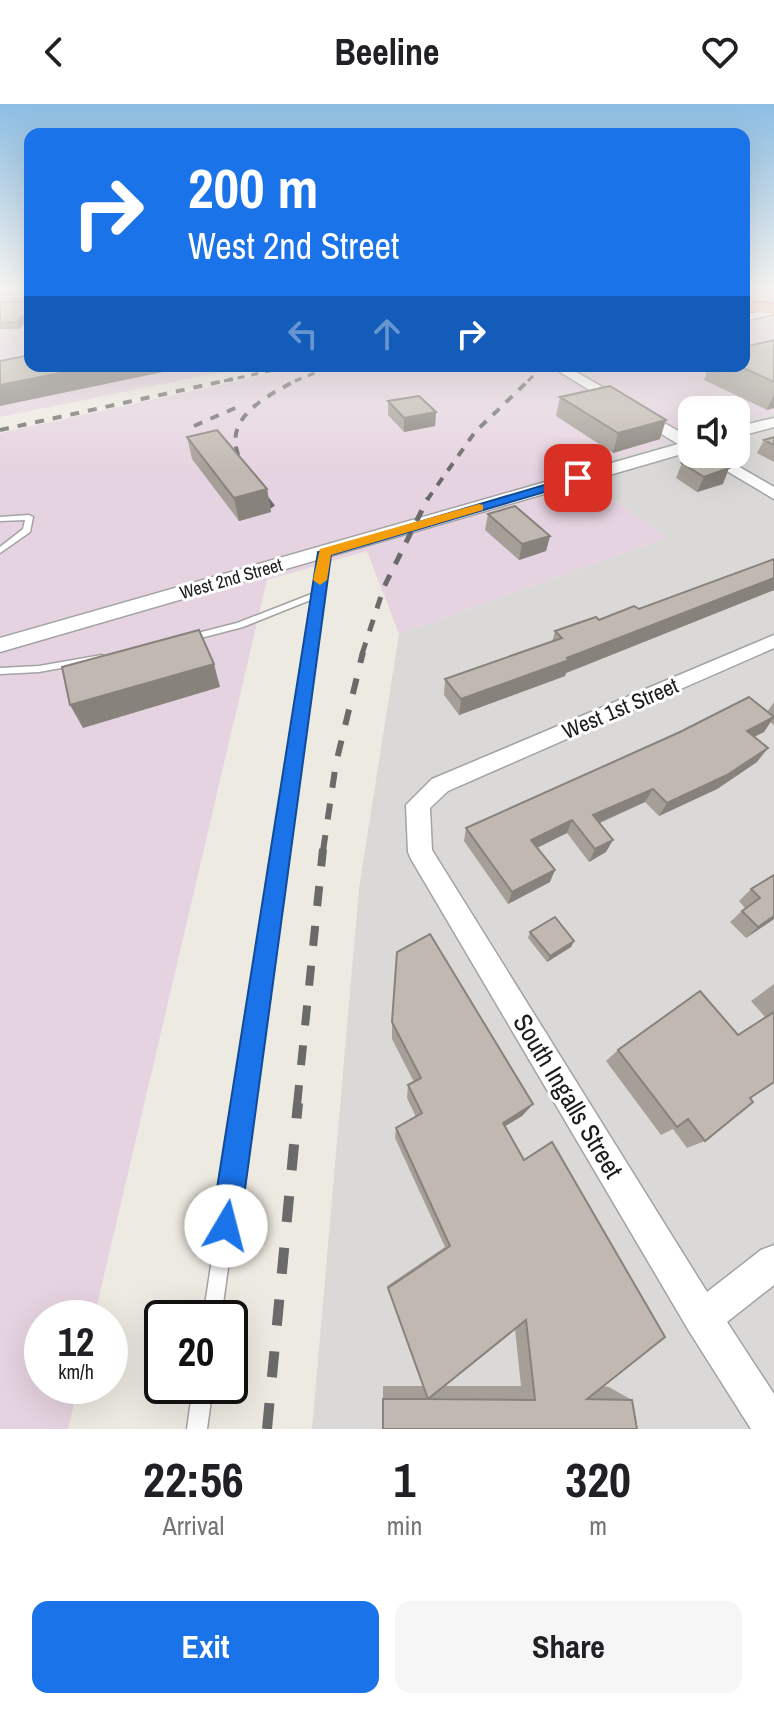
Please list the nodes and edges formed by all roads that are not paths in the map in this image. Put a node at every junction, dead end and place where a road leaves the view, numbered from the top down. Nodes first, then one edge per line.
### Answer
1 (567, 372) edge
2 (774, 422) edge
3 (750, 428) edge
4 (678, 437) edge
5 (678, 449) edge
6 (730, 468) edge
7 (774, 494) edge
8 (0, 519) edge
9 (0, 551) edge
10 (324, 552) junction
11 (318, 594) junction
12 (774, 641) edge
13 (172, 642) edge
14 (0, 645) edge
15 (116, 655) edge
16 (0, 671) edge
17 (466, 774) joint
18 (774, 1263) edge
19 (215, 1300) edge
20 (702, 1318) junction
21 (200, 1404) edge
22 (197, 1429) edge
23 (774, 1429) edge

1 - 4 street
2 - 3 street
5 - 10 street, West 2nd Street
6 - 7 street
8 - 9 lane
10 - 11 lane
10 - 14 street, West 2nd Street
11 - 13 lane
11 - 19 lane
12 - 17 street, West 1st Street
15 - 16 lane
17 - 20 street, South Ingalls Street
18 - 20 street
20 - 23 street, South Ingalls Street
21 - 22 lane

